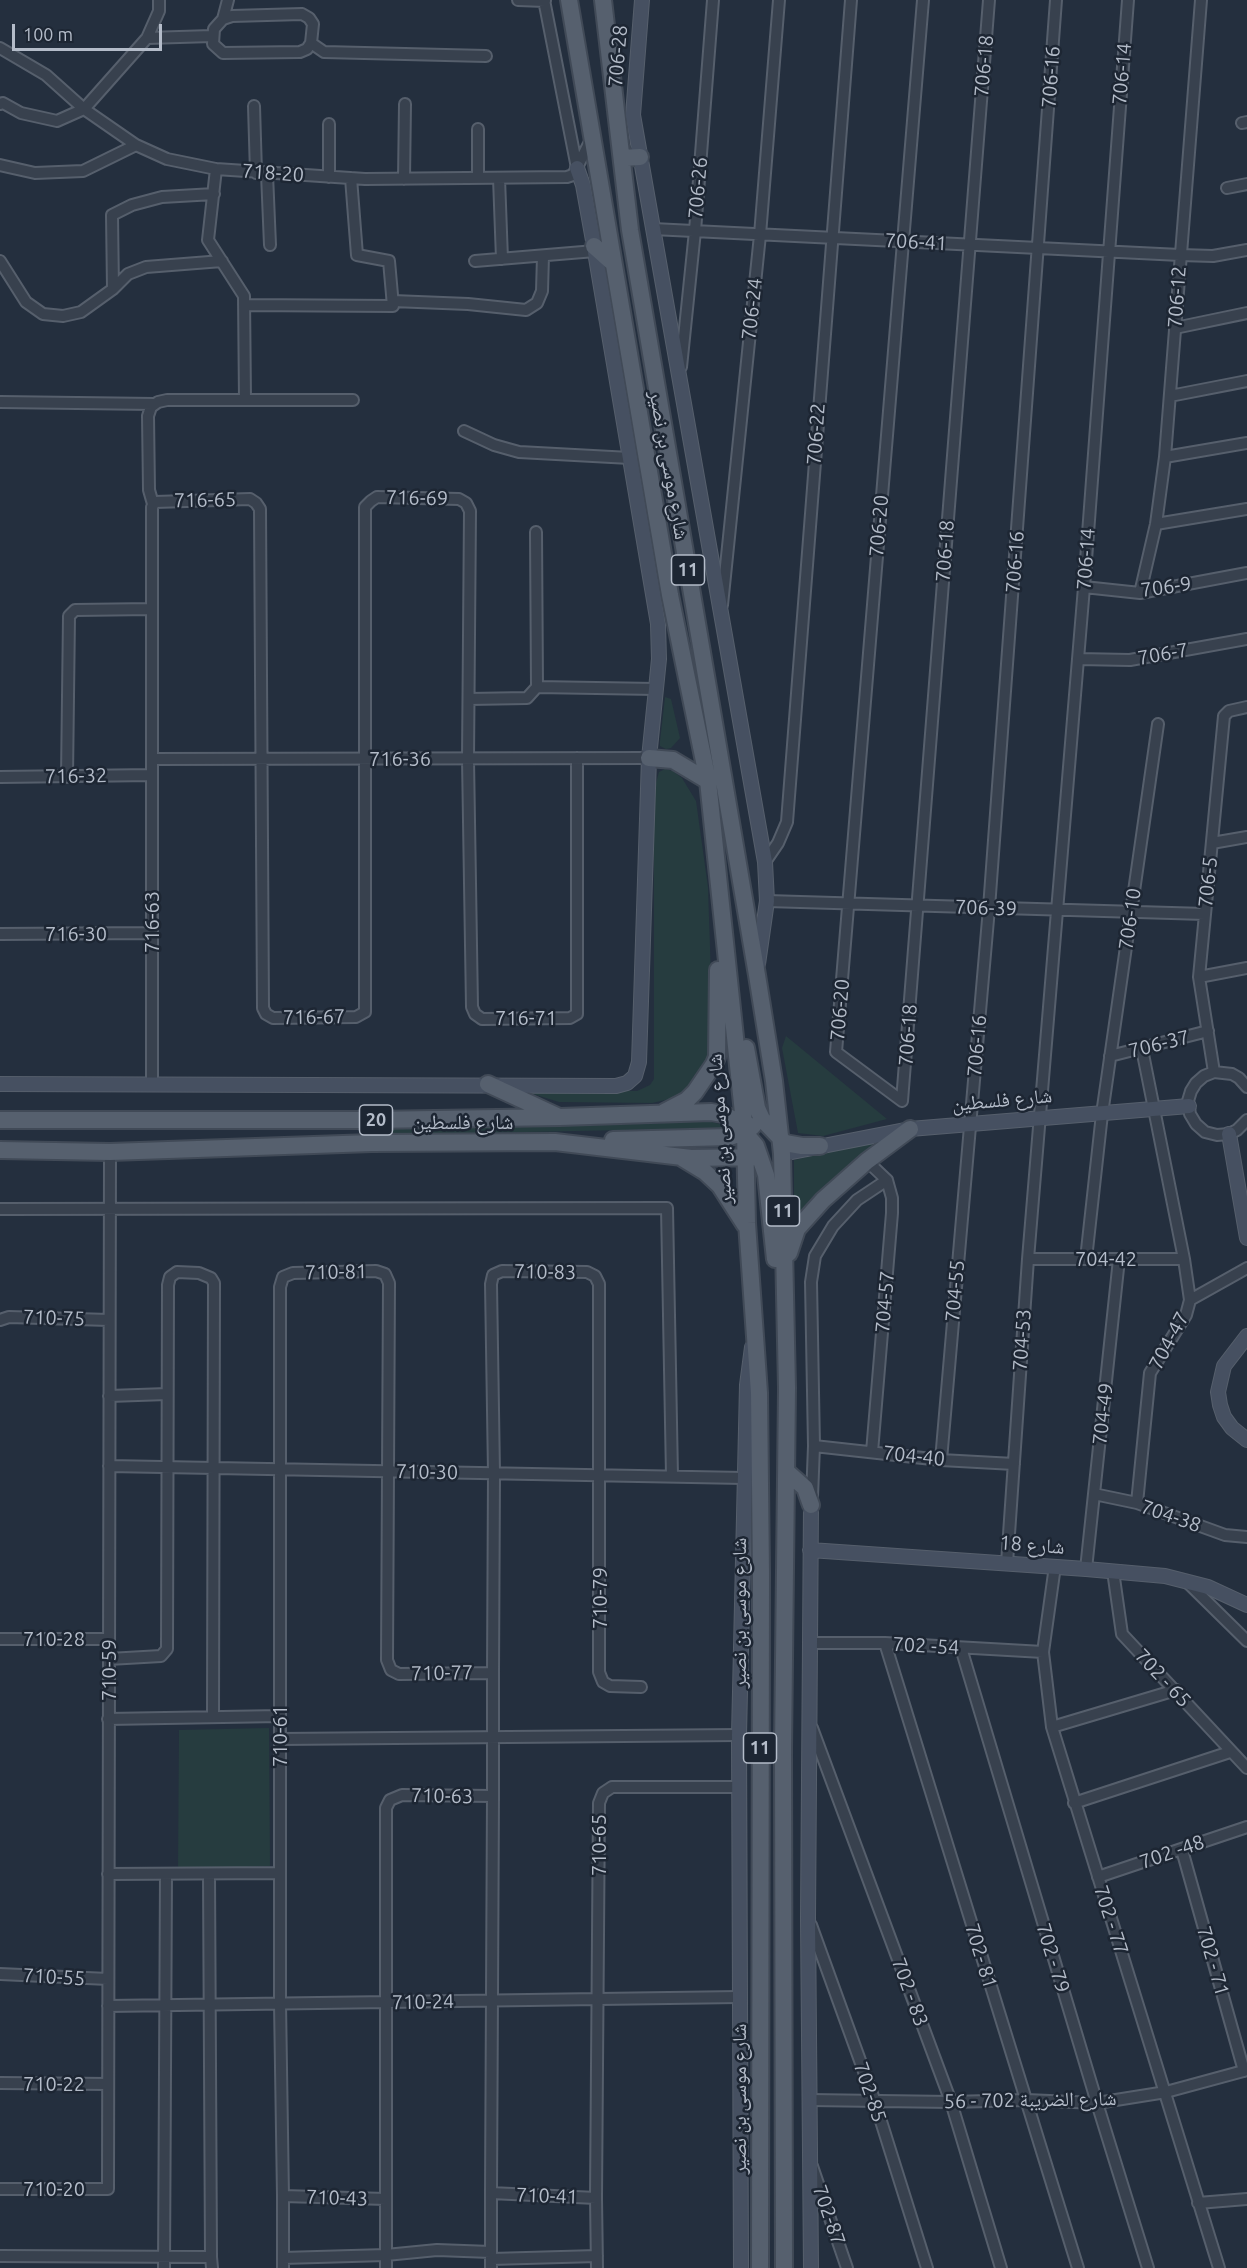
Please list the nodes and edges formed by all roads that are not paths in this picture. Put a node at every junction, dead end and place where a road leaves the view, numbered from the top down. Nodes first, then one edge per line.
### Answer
1 (159, 0) edge
2 (228, 0) edge
3 (518, 0) edge
4 (544, 0) edge
5 (569, 0) edge
6 (603, 0) edge
7 (642, 0) edge
8 (713, 0) edge
9 (779, 0) edge
10 (851, 0) edge
11 (923, 0) edge
12 (989, 0) edge
13 (1056, 0) edge
14 (1128, 0) edge
15 (1201, 0) edge
16 (223, 19) junction
17 (212, 36) junction
18 (147, 38) junction
19 (311, 43) junction
20 (0, 48) edge
21 (486, 56) dead end
22 (0, 104) edge
23 (405, 104) dead end
24 (254, 106) dead end
25 (84, 109) junction
26 (329, 124) dead end
27 (478, 129) dead end
28 (592, 138) junction
29 (135, 145) junction
30 (622, 158) junction
31 (640, 158) junction
32 (0, 165) edge
33 (577, 168) junction
34 (216, 169) junction
35 (261, 173) junction
36 (329, 177) junction
37 (351, 178) junction
38 (478, 178) junction
39 (499, 178) junction
40 (404, 179) junction
41 (1247, 184) edge
42 (1227, 188) dead end
43 (214, 194) junction
44 (653, 229) junction
45 (695, 231) junction
46 (760, 234) junction
47 (831, 238) junction
48 (902, 242) junction
49 (270, 244) dead end
50 (969, 245) junction
51 (595, 248) junction
52 (1038, 248) junction
53 (1247, 250) edge
54 (1108, 252) junction
55 (1180, 255) junction
56 (543, 256) junction
57 (502, 259) junction
58 (0, 261) edge
59 (222, 261) junction
60 (475, 261) dead end
61 (613, 263) junction
62 (113, 290) junction
63 (393, 301) junction
64 (244, 305) junction
65 (1247, 314) edge
66 (1175, 328) junction
67 (680, 376) junction
68 (1247, 381) edge
69 (1170, 396) junction
70 (245, 400) junction
71 (353, 400) dead end
72 (0, 402) edge
73 (154, 404) junction
74 (464, 431) dead end
75 (1247, 443) edge
76 (630, 458) junction
77 (1165, 458) junction
78 (153, 504) junction
79 (1247, 509) edge
80 (1156, 524) junction
81 (536, 532) dead end
82 (1247, 573) edge
83 (1084, 587) junction
84 (1140, 592) junction
85 (152, 609) junction
86 (721, 617) junction
87 (1247, 639) edge
88 (1078, 659) junction
89 (537, 687) junction
90 (656, 689) junction
91 (469, 699) junction
92 (1247, 707) edge
93 (1158, 724) dead end
94 (698, 734) junction
95 (577, 758) junction
96 (649, 758) junction
97 (152, 759) junction
98 (262, 759) junction
99 (366, 759) junction
100 (468, 759) junction
101 (673, 760) junction
102 (152, 775) junction
103 (0, 777) edge
104 (67, 777) junction
105 (708, 781) junction
106 (1247, 837) edge
107 (1212, 843) junction
108 (765, 862) junction
109 (719, 897) junction
110 (767, 901) junction
111 (849, 904) junction
112 (918, 906) junction
113 (989, 908) junction
114 (1058, 910) junction
115 (1131, 913) junction
116 (1205, 914) junction
117 (152, 933) junction
118 (0, 934) edge
119 (1247, 968) edge
120 (757, 975) junction
121 (1199, 977) junction
122 (1208, 1031) junction
123 (1142, 1049) junction
124 (1110, 1056) junction
125 (1214, 1072) junction
126 (774, 1081) junction
127 (0, 1084) edge
128 (488, 1084) junction
129 (152, 1085) junction
130 (1247, 1087) edge
131 (902, 1101) joint
132 (1189, 1106) junction
133 (1155, 1109) junction
134 (1102, 1114) junction
135 (660, 1115) junction
136 (560, 1117) junction
137 (1041, 1117) junction
138 (0, 1119) edge
139 (762, 1119) junction
140 (372, 1120) junction
141 (1247, 1120) edge
142 (970, 1123) junction
143 (910, 1129) junction
144 (745, 1131) junction
145 (1229, 1134) junction
146 (555, 1142) junction
147 (372, 1143) junction
148 (820, 1146) joint
149 (781, 1147) junction
150 (0, 1150) edge
151 (110, 1152) junction
152 (678, 1156) junction
153 (753, 1157) junction
154 (867, 1161) junction
155 (887, 1180) junction
156 (109, 1208) junction
157 (0, 1209) edge
158 (747, 1229) junction
159 (1246, 1232) edge
160 (1028, 1259) junction
161 (1086, 1259) junction
162 (1119, 1259) junction
163 (1184, 1259) junction
164 (784, 1268) junction
165 (1247, 1268) edge
166 (1190, 1300) junction
167 (0, 1320) edge
168 (109, 1320) junction
169 (755, 1336) junction
170 (1244, 1342) edge
171 (788, 1388) junction
172 (167, 1394) junction
173 (109, 1396) junction
174 (1247, 1440) edge
175 (814, 1446) junction
176 (872, 1452) junction
177 (941, 1460) junction
178 (1014, 1464) junction
179 (109, 1466) junction
180 (167, 1467) junction
181 (215, 1468) junction
182 (280, 1469) junction
183 (387, 1471) junction
184 (787, 1472) junction
185 (494, 1473) junction
186 (600, 1475) junction
187 (672, 1476) junction
188 (744, 1478) junction
189 (1094, 1494) junction
190 (1137, 1503) junction
191 (811, 1505) junction
192 (1247, 1538) edge
193 (810, 1550) junction
194 (1007, 1563) junction
195 (1055, 1566) junction
196 (1086, 1569) junction
197 (1113, 1571) junction
198 (1184, 1580) junction
199 (1247, 1605) edge
200 (0, 1639) edge
201 (109, 1639) junction
202 (1247, 1641) edge
203 (809, 1643) junction
204 (885, 1643) junction
205 (961, 1648) junction
206 (1043, 1652) junction
207 (109, 1659) junction
208 (493, 1673) junction
209 (641, 1687) dead end
210 (1176, 1689) junction
211 (280, 1716) junction
212 (213, 1717) junction
213 (108, 1719) junction
214 (809, 1720) junction
215 (1052, 1727) junction
216 (738, 1735) junction
217 (493, 1737) junction
218 (280, 1739) junction
219 (1230, 1752) junction
220 (1247, 1768) edge
221 (738, 1787) junction
222 (493, 1797) junction
223 (1074, 1803) junction
224 (1247, 1827) edge
225 (1182, 1850) junction
226 (280, 1873) junction
227 (108, 1874) junction
228 (166, 1874) junction
229 (210, 1874) junction
230 (1098, 1877) junction
231 (808, 1918) junction
232 (0, 1974) edge
233 (108, 1979) junction
234 (739, 1998) junction
235 (599, 1999) junction
236 (492, 2001) junction
237 (387, 2002) junction
238 (280, 2003) junction
239 (210, 2004) junction
240 (166, 2005) junction
241 (108, 2006) junction
242 (1245, 2071) edge
243 (0, 2084) edge
244 (108, 2084) junction
245 (1166, 2092) junction
246 (810, 2100) junction
247 (1026, 2100) junction
248 (875, 2102) junction
249 (951, 2102) junction
250 (1097, 2103) junction
251 (811, 2161) junction
252 (108, 2188) joint
253 (0, 2189) edge
254 (491, 2193) junction
255 (283, 2196) junction
256 (596, 2198) junction
257 (386, 2199) junction
258 (1247, 2199) edge
259 (1198, 2203) junction
260 (386, 2255) junction
261 (0, 2256) edge
262 (597, 2256) junction
263 (491, 2260) edge
264 (164, 2262) edge
265 (212, 2262) edge
266 (283, 2263) edge
267 (386, 2268) edge
268 (597, 2268) edge
269 (741, 2268) edge
270 (760, 2268) edge
271 (784, 2268) edge
272 (811, 2268) edge
273 (847, 2268) edge
274 (927, 2268) edge
275 (1001, 2268) edge
276 (1078, 2268) edge
277 (1148, 2268) edge
278 (1219, 2268) edge

1 - 18 street
2 - 16 street
3 - 4 street
4 - 33 street
5 - 28 main road, شارع موسى بن نصير / 11
6 - 30 main road, شارع موسى بن نصير / 11
7 - 31 street, 706-28
8 - 45 street, 706-26
9 - 46 street, 706-24
10 - 47 street, 706-22
11 - 48 street, 706-20
12 - 50 street, 706-18
13 - 52 street, 706-16
14 - 54 street, 706-14
15 - 55 street, 706-12
16 - 17 street
16 - 19 street
17 - 18 street
17 - 19 street
18 - 25 street
19 - 21 street
20 - 25 street, 718-20
22 - 25 street
23 - 40 street
24 - 35 street
25 - 29 street, 718-20
26 - 36 street
27 - 38 street
28 - 33 street
28 - 61 main road, شارع موسى بن نصير / 11
29 - 32 street
29 - 34 street, 718-20
30 - 31 main road
30 - 120 main road, شارع موسى بن نصير / 11
31 - 44 street, 706-28
33 - 39 street, 718-20
33 - 51 street
34 - 35 street, 718-20
34 - 43 street
35 - 36 street, 718-20
35 - 49 street
36 - 37 street, 718-20
37 - 40 street, 718-20
37 - 63 street
38 - 39 street, 718-20
38 - 40 street, 718-20
39 - 57 street
41 - 42 street
43 - 59 street
43 - 62 street
44 - 45 street, 706-41
44 - 67 street, 706-28
45 - 46 street, 706-41
45 - 67 street, 706-26
46 - 47 street, 706-41
46 - 86 street, 706-24
47 - 48 street, 706-41
47 - 108 street, 706-22
48 - 50 street, 706-41
48 - 111 street, 706-20
50 - 52 street, 706-41
50 - 112 street, 706-18
51 - 56 street
51 - 61 main road
51 - 76 street
52 - 54 street, 706-41
52 - 113 street, 706-16
53 - 55 street, 706-41
54 - 55 street, 706-41
54 - 83 street, 706-14
55 - 66 street, 706-12
56 - 57 street
56 - 63 street
57 - 60 street
58 - 62 street
59 - 62 street
59 - 64 street
61 - 94 main road, شارع موسى بن نصير / 11
63 - 64 street
64 - 70 street
65 - 66 street
66 - 69 street, 706-12
67 - 86 street, 706-28
68 - 69 street
69 - 77 street, 706-12
70 - 71 street
70 - 73 street
72 - 73 street
73 - 78 street
74 - 76 street
75 - 77 street
76 - 90 street
77 - 80 street, 706-12
78 - 85 street, 716-65
78 - 98 street, 716-65
79 - 80 street
80 - 84 street, 706-12
81 - 89 street
82 - 84 street, 706-9
83 - 84 street, 706-9
83 - 88 street, 706-14
85 - 97 street, 716-65
85 - 104 street
86 - 108 street, 706-28
87 - 88 street, 706-7
88 - 114 street, 706-14
89 - 90 street
89 - 91 street
90 - 96 street
91 - 99 street, 716-69
91 - 100 street, 716-69
92 - 107 street, 706-5
93 - 115 street, 706-10
94 - 101 main road
94 - 105 main road, شارع موسى بن نصير / 11
95 - 96 street, 716-36
95 - 100 street, 716-36
95 - 100 street, 716-71
96 - 101 main road
96 - 128 street
97 - 98 street, 716-36
97 - 102 street, 716-63
98 - 99 street, 716-36
98 - 99 street, 716-67
99 - 100 street, 716-36
101 - 105 main road
102 - 104 street, 716-32
102 - 117 street, 716-63
103 - 104 street, 716-32
105 - 109 main road, شارع موسى بن نصير / 11
106 - 107 street
107 - 116 street, 706-5
108 - 110 street, 706-28
109 - 135 main road
109 - 139 main road
109 - 144 main road, شارع موسى بن نصير / 11
110 - 111 street, 706-39
110 - 120 street, 706-28
111 - 112 street, 706-39
111 - 131 street, 706-20
112 - 113 street, 706-39
112 - 131 street, 706-18
113 - 114 street, 706-39
113 - 142 street, 706-16
114 - 115 street, 706-39
114 - 137 street, 706-14
115 - 116 street, 706-39
115 - 124 street, 706-10
116 - 121 street, 706-5
117 - 118 street, 716-30
117 - 129 street, 716-63
119 - 121 street
120 - 126 main road, شارع موسى بن نصير / 11
121 - 122 street, 706-5
122 - 123 street, 706-37
122 - 125 street, 706-5
123 - 124 street, 706-37
123 - 133 street, 704-47
124 - 134 street, 706-10
125 - 130 street
125 - 132 street
126 - 139 main road
126 - 149 main road, شارع موسى بن نصير / 11
127 - 129 street
128 - 129 street
128 - 136 main road
132 - 133 street, شارع فلسطين
132 - 145 street
133 - 134 street, شارع فلسطين
133 - 163 street, 704-47
134 - 137 street, شارع فلسطين
134 - 161 street, 706-10
135 - 136 main road, شارع فلسطين / 20
135 - 144 main road, شارع فلسطين / 20
136 - 140 main road, شارع فلسطين / 20
137 - 142 street, شارع فلسطين
137 - 160 street, 704-53
138 - 140 main road, شارع فلسطين / 20
139 - 144 main road
139 - 149 main road
140 - 147 main road
141 - 145 street
142 - 143 street, شارع فلسطين
142 - 177 street, 704-55
143 - 148 street, شارع فلسطين
143 - 154 main road
144 - 146 main road
144 - 153 main road, شارع موسى بن نصير
145 - 159 street
146 - 147 main road, شارع فلسطين / 20
146 - 152 main road, شارع فلسطين / 20
147 - 151 main road, شارع فلسطين / 20
148 - 149 main road, شارع فلسطين
149 - 153 main road, شارع فلسطين
149 - 164 main road, شارع موسى بن نصير / 11
150 - 151 main road, شارع فلسطين / 20
151 - 156 street, 710-59
152 - 153 main road, شارع فلسطين / 20
152 - 158 main road
153 - 158 main road, شارع موسى بن نصير / 11
153 - 171 main road
154 - 155 street
154 - 164 main road
155 - 175 street
155 - 176 street, 704-57
156 - 157 street
156 - 168 street, 710-59
156 - 187 street
158 - 169 main road, شارع موسى بن نصير / 11
160 - 161 street, 704-42
160 - 178 street, 704-53
161 - 162 street, 704-42
162 - 163 street, 704-42
162 - 189 street, 704-49
163 - 166 street, 704-47
164 - 171 main road, شارع موسى بن نصير / 11
165 - 166 street
166 - 190 street, 704-47
167 - 168 street, 710-75
168 - 173 street, 710-59
169 - 188 street
169 - 270 main road, شارع موسى بن نصير / 11
170 - 174 street
171 - 184 main road, شارع موسى بن نصير / 11
172 - 173 street
172 - 180 street
172 - 181 street
173 - 179 street, 710-59
175 - 176 street, 704-40
175 - 191 street
176 - 177 street, 704-40
177 - 178 street, 704-40
178 - 194 street, 704-53
179 - 180 street, 710-30
179 - 201 street, 710-59
180 - 181 street, 710-30
180 - 207 street
181 - 182 street, 710-30
181 - 212 street
182 - 183 street, 710-30
182 - 183 street, 710-81
182 - 211 street, 710-61
183 - 185 street, 710-30
183 - 208 street, 710-77
184 - 191 main road
184 - 271 main road, شارع موسى بن نصير / 11
185 - 186 street, 710-30
185 - 186 street, 710-83
185 - 208 street, 710-77
186 - 187 street, 710-30
186 - 209 street, 710-79
187 - 188 street, 710-30
188 - 216 street
189 - 190 street, 704-38
189 - 196 street, 704-49
190 - 192 street, 704-38
191 - 193 street
193 - 194 street, شارع 18
193 - 203 street
194 - 195 street, شارع 18
195 - 196 street, شارع 18
195 - 206 street, 702 - 77
196 - 197 street, شارع 18
197 - 198 street, شارع 18
197 - 210 street, 702 - 65
198 - 199 street, شارع 18
198 - 202 street
200 - 201 street, 710-28
201 - 207 street, 710-59
203 - 204 street, 702 -54
203 - 214 street
204 - 205 street, 702 -54
204 - 247 street, 702- 81
205 - 206 street, 702 -54
205 - 250 street, 702 - 79
206 - 215 street, 702 - 77
207 - 213 street, 710-59
208 - 217 street
210 - 215 street
210 - 219 street, 702 - 65
211 - 212 street
211 - 218 street, 710-61
212 - 213 street
213 - 227 street, 710-59
214 - 231 street
214 - 249 street, 702 - 83
215 - 223 street, 702 - 77
216 - 217 street
216 - 221 street
217 - 218 street
217 - 222 street
218 - 226 street, 710-61
219 - 220 street, 702 - 65
219 - 223 street
221 - 234 street
221 - 235 street, 710-65
222 - 236 street, 710-63
222 - 237 street, 710-63
223 - 230 street, 702 - 77
224 - 225 street, 702 -48
225 - 230 street, 702 -48
225 - 242 street, 702 - 71
226 - 229 street
226 - 238 street, 710-61
227 - 228 street
227 - 233 street, 710-59
228 - 229 street
228 - 240 street
229 - 239 street
230 - 245 street, 702 - 77
231 - 246 street
231 - 248 street, 702-85
232 - 233 street, 710-55
233 - 241 street, 710-59
234 - 235 street, 710-24
234 - 269 street
235 - 236 street, 710-24
235 - 256 street, 710-41
236 - 237 street, 710-24
236 - 254 street, 710-41
237 - 238 street, 710-24
237 - 257 street, 710-43
238 - 239 street, 710-24
238 - 255 street, 710-43
239 - 240 street, 710-24
239 - 265 street
240 - 241 street, 710-24
240 - 264 street
241 - 244 street, 710-59
242 - 245 street, شارع الضريبة 702 - 56
243 - 244 street, 710-22
244 - 252 street, 710-59
245 - 250 street, شارع الضريبة 702 - 56
245 - 259 street, 702 - 77
246 - 248 street, شارع الضريبة 702 - 56
246 - 251 street
247 - 249 street, شارع الضريبة 702 - 56
247 - 250 street, شارع الضريبة 702 - 56
247 - 276 street, 702- 81
248 - 249 street, شارع الضريبة 702 - 56
248 - 274 street, 702-85
249 - 275 street, 702 - 83
250 - 277 street, 702 - 79
251 - 272 street
251 - 273 street, 702-87
252 - 253 street, 710-20
254 - 256 street, 710-41
254 - 263 street
255 - 257 street, 710-43
255 - 266 street
256 - 262 street
257 - 260 street
258 - 259 street
259 - 278 street, 702 - 77
260 - 263 street
260 - 266 street
260 - 267 street
261 - 264 street
262 - 263 street
262 - 268 street
264 - 265 street

